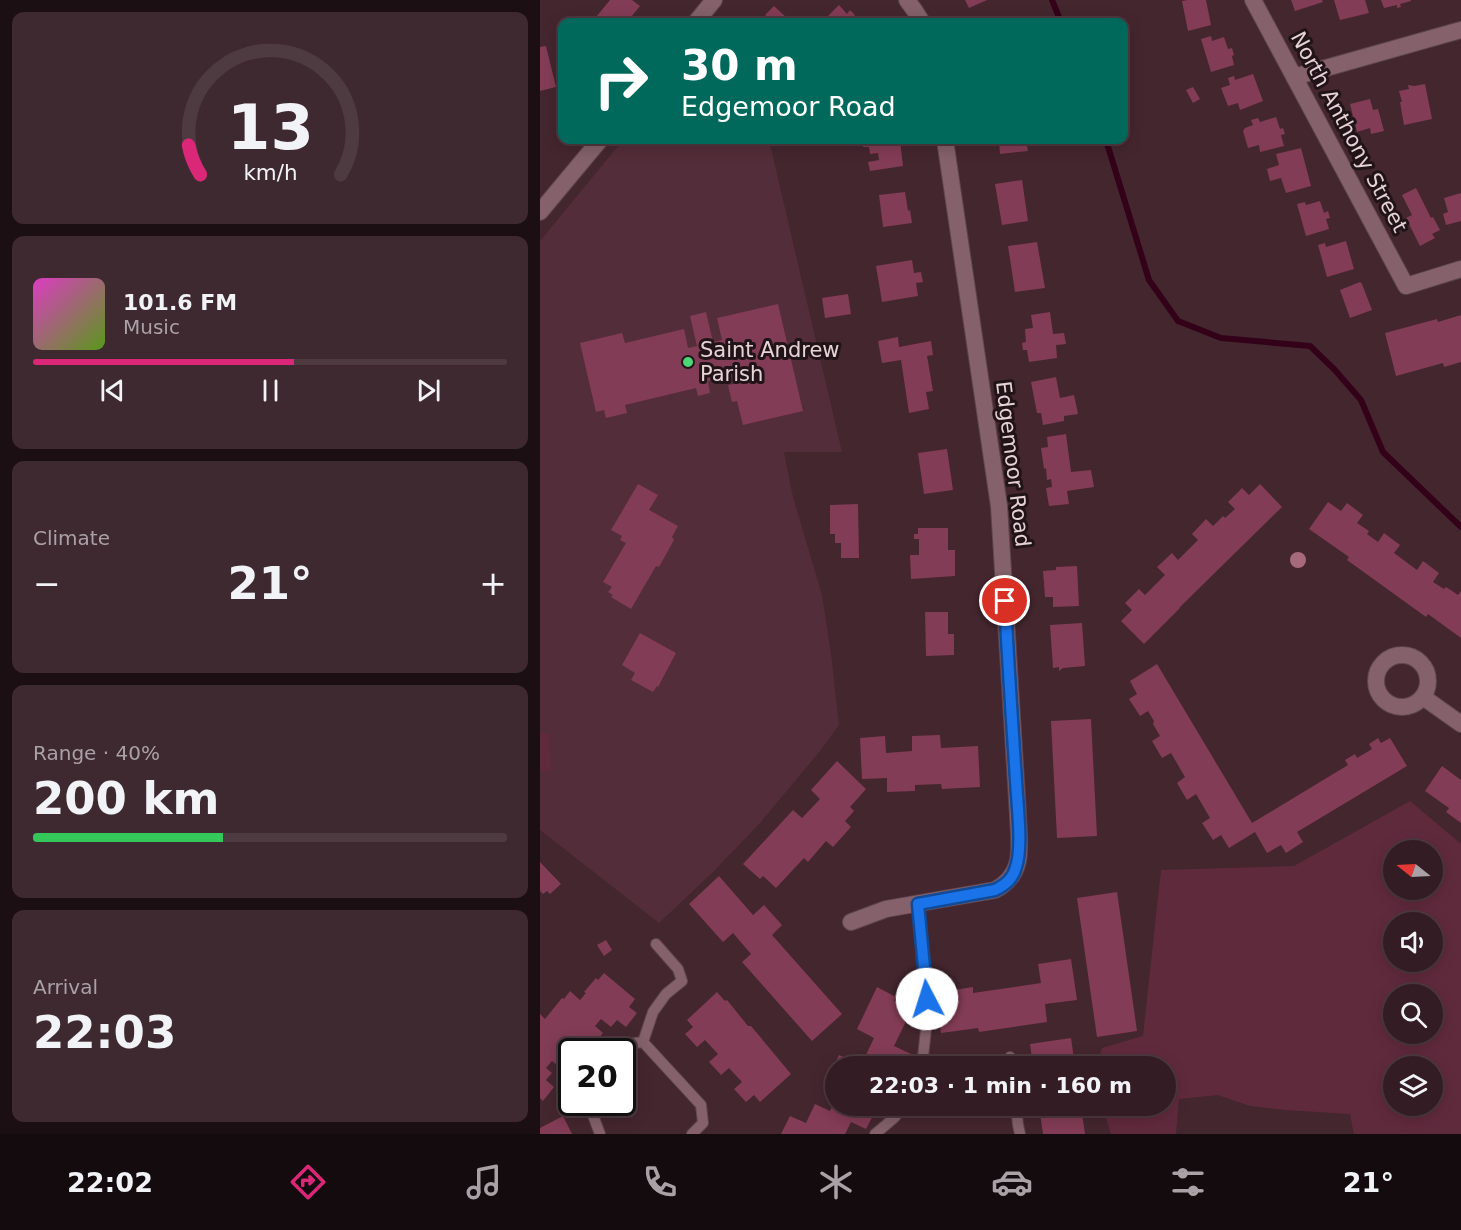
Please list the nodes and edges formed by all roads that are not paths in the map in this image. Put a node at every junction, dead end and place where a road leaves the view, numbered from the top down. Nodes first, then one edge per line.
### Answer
1 (714, 0) edge
2 (907, 0) edge
3 (1253, 0) edge
4 (699, 18) edge
5 (920, 18) edge
6 (1461, 30) edge
7 (1294, 77) junction
8 (597, 144) edge
9 (946, 144) edge
10 (540, 212) edge
11 (1461, 269) edge
12 (1423, 697) dead end
13 (1461, 724) edge
14 (918, 904) junction
15 (851, 922) dead end
16 (656, 945) dead end
17 (643, 1042) junction
18 (636, 1043) edge
19 (923, 1056) edge
20 (593, 1116) edge
21 (896, 1116) edge
22 (1017, 1116) edge
23 (600, 1134) edge
24 (692, 1134) edge
25 (875, 1134) edge
26 (1020, 1134) edge

1 - 4 street
2 - 5 street
3 - 7 street, North Anthony Street
6 - 7 street
7 - 11 street, North Anthony Street
8 - 10 street
9 - 14 street, Edgemoor Road
12 - 13 street
14 - 15 street, Edgemoor Road
14 - 19 lane
16 - 17 lane
17 - 18 lane
17 - 24 lane
20 - 23 lane
21 - 25 lane
22 - 26 lane

